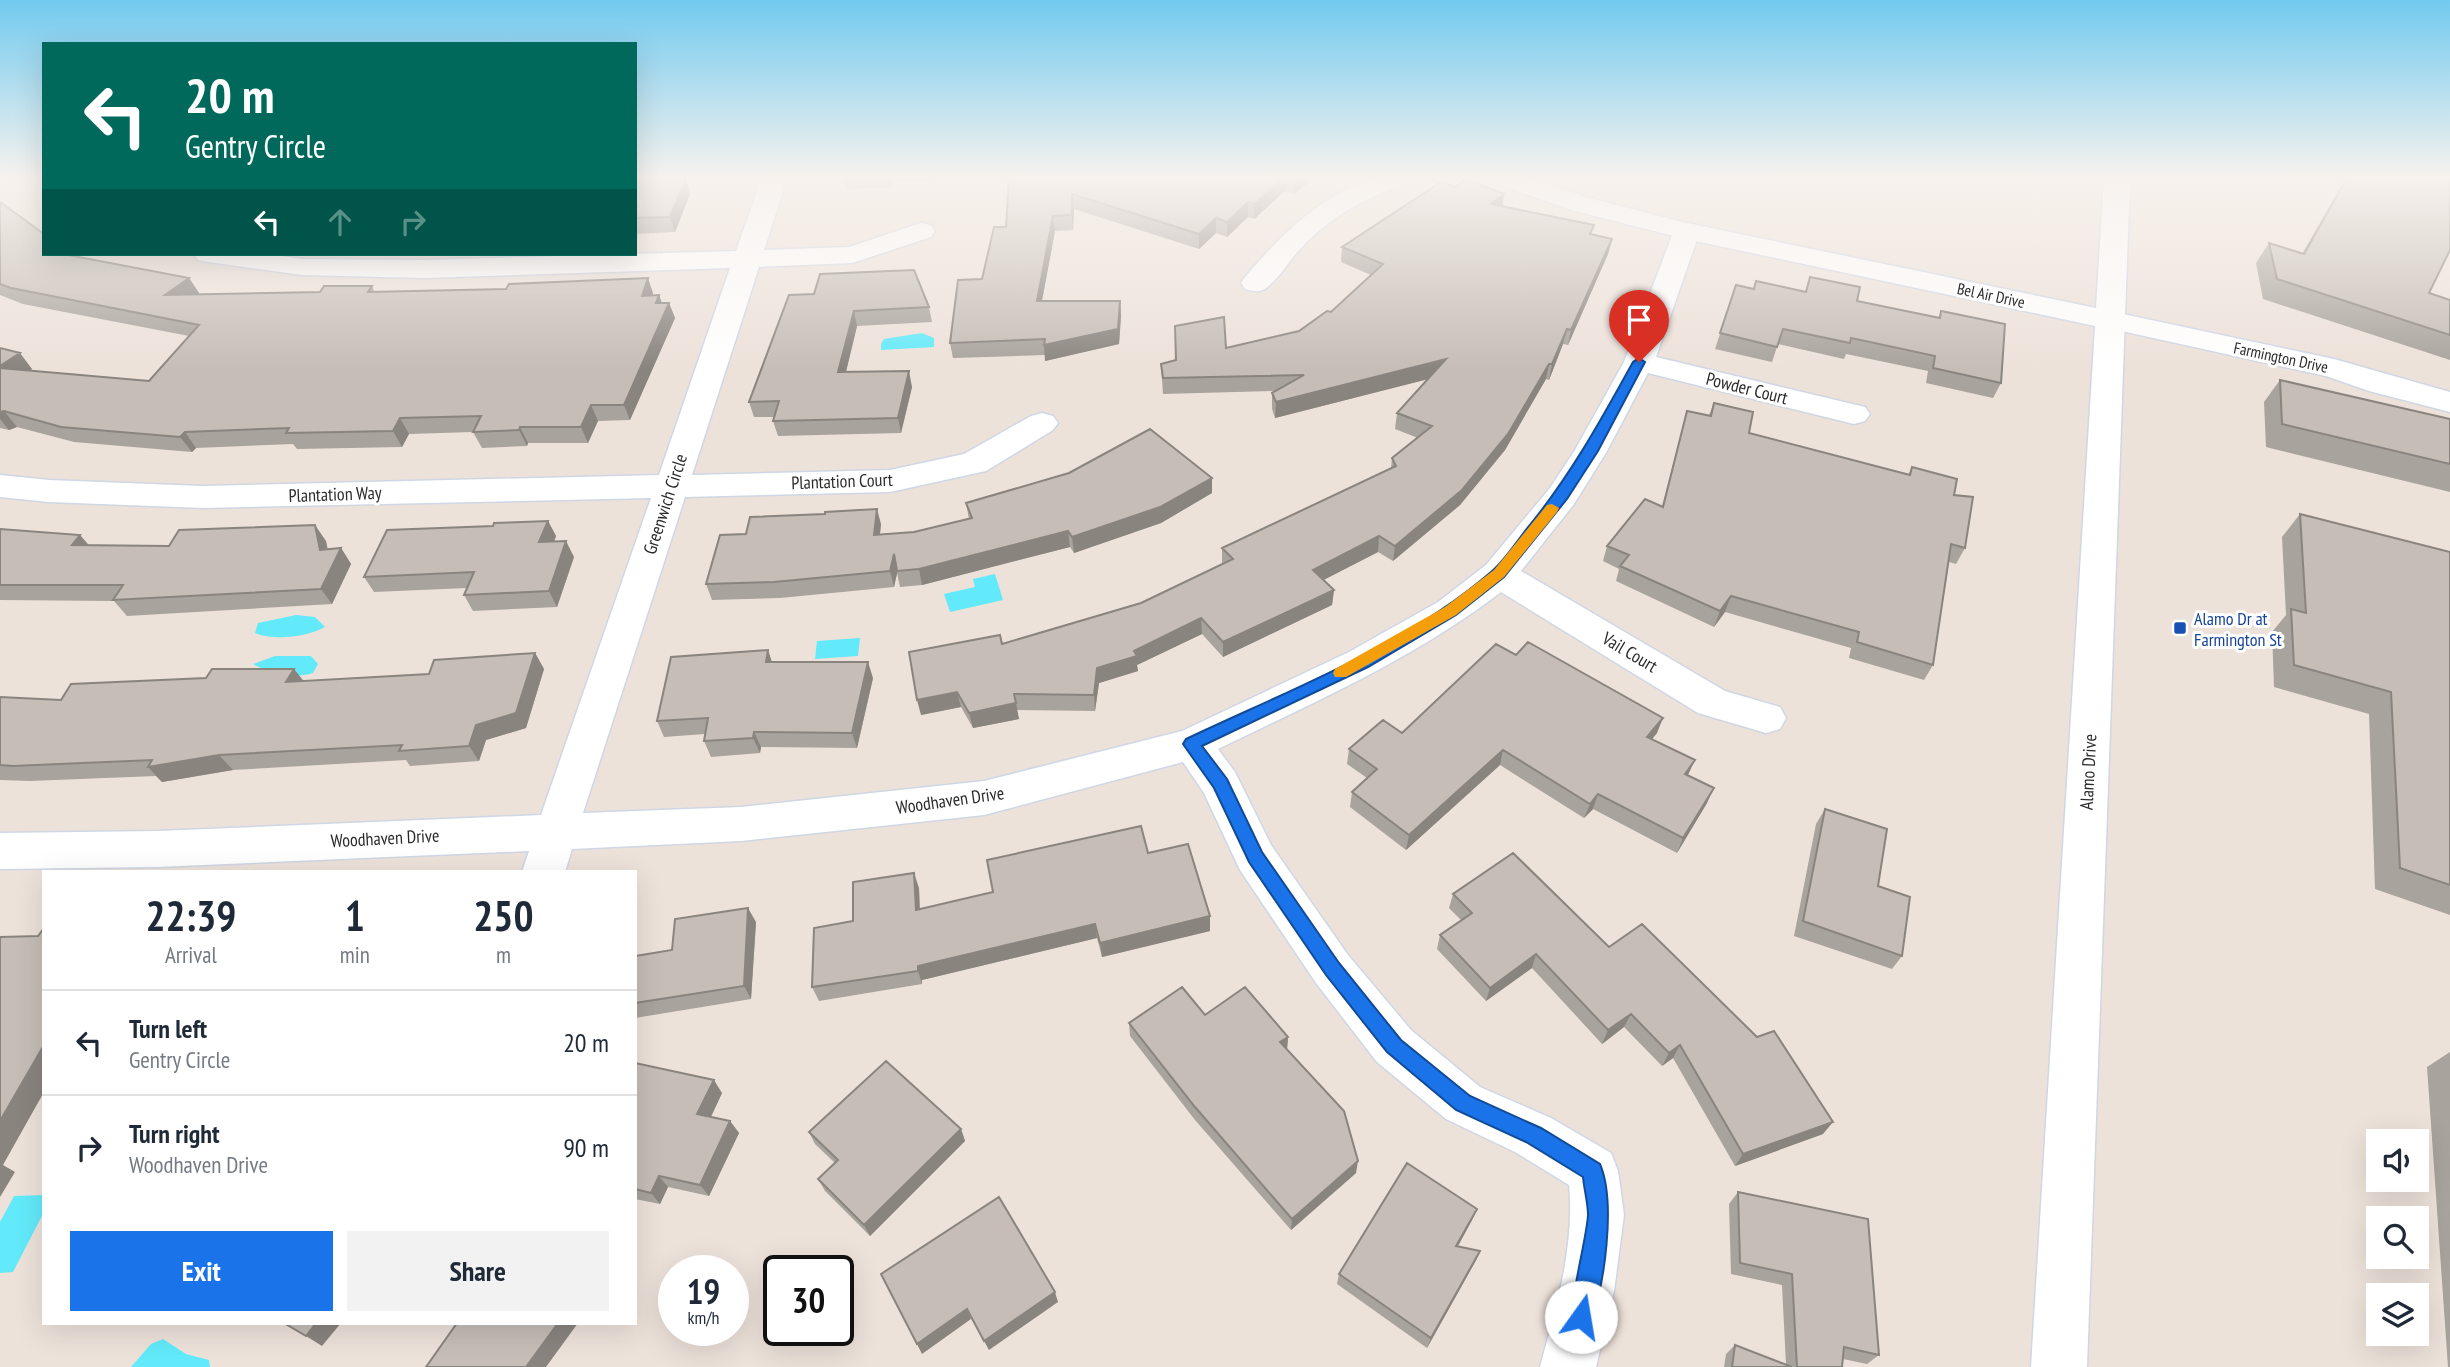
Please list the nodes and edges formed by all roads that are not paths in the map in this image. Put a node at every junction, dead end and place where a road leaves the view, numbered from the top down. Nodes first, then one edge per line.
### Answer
1 (752, 242) edge
2 (890, 242) edge
3 (1291, 242) edge
4 (1682, 242) edge
5 (1737, 242) edge
6 (2113, 242) edge
7 (221, 256) edge
8 (745, 260) junction
9 (1255, 283) dead end
10 (2109, 320) junction
11 (1639, 362) junction
12 (2450, 402) edge
13 (1854, 414) dead end
14 (1042, 423) dead end
15 (671, 484) junction
16 (0, 486) edge
17 (1499, 574) junction
18 (1766, 718) dead end
19 (1192, 744) junction
20 (559, 831) junction
21 (0, 851) edge
22 (545, 870) edge
23 (1568, 1367) edge
24 (2059, 1367) edge

1 - 8 street, Greenwich Circle
2 - 8 street
3 - 9 street
4 - 11 street, Woodhaven Drive
5 - 10 street, Bel Air Drive
6 - 10 street, Alamo Drive
7 - 8 street
8 - 15 street, Greenwich Circle
10 - 12 street, Farmington Drive
10 - 24 street, Alamo Drive
11 - 13 street, Powder Court
11 - 17 street, Woodhaven Drive
14 - 15 street, Plantation Court
15 - 16 street, Plantation Way
15 - 20 street, Greenwich Circle
17 - 18 street, Vail Court
17 - 19 street, Woodhaven Drive
19 - 20 street, Woodhaven Drive
19 - 23 street
20 - 21 street, Woodhaven Drive
20 - 22 street, Greenwich Circle

